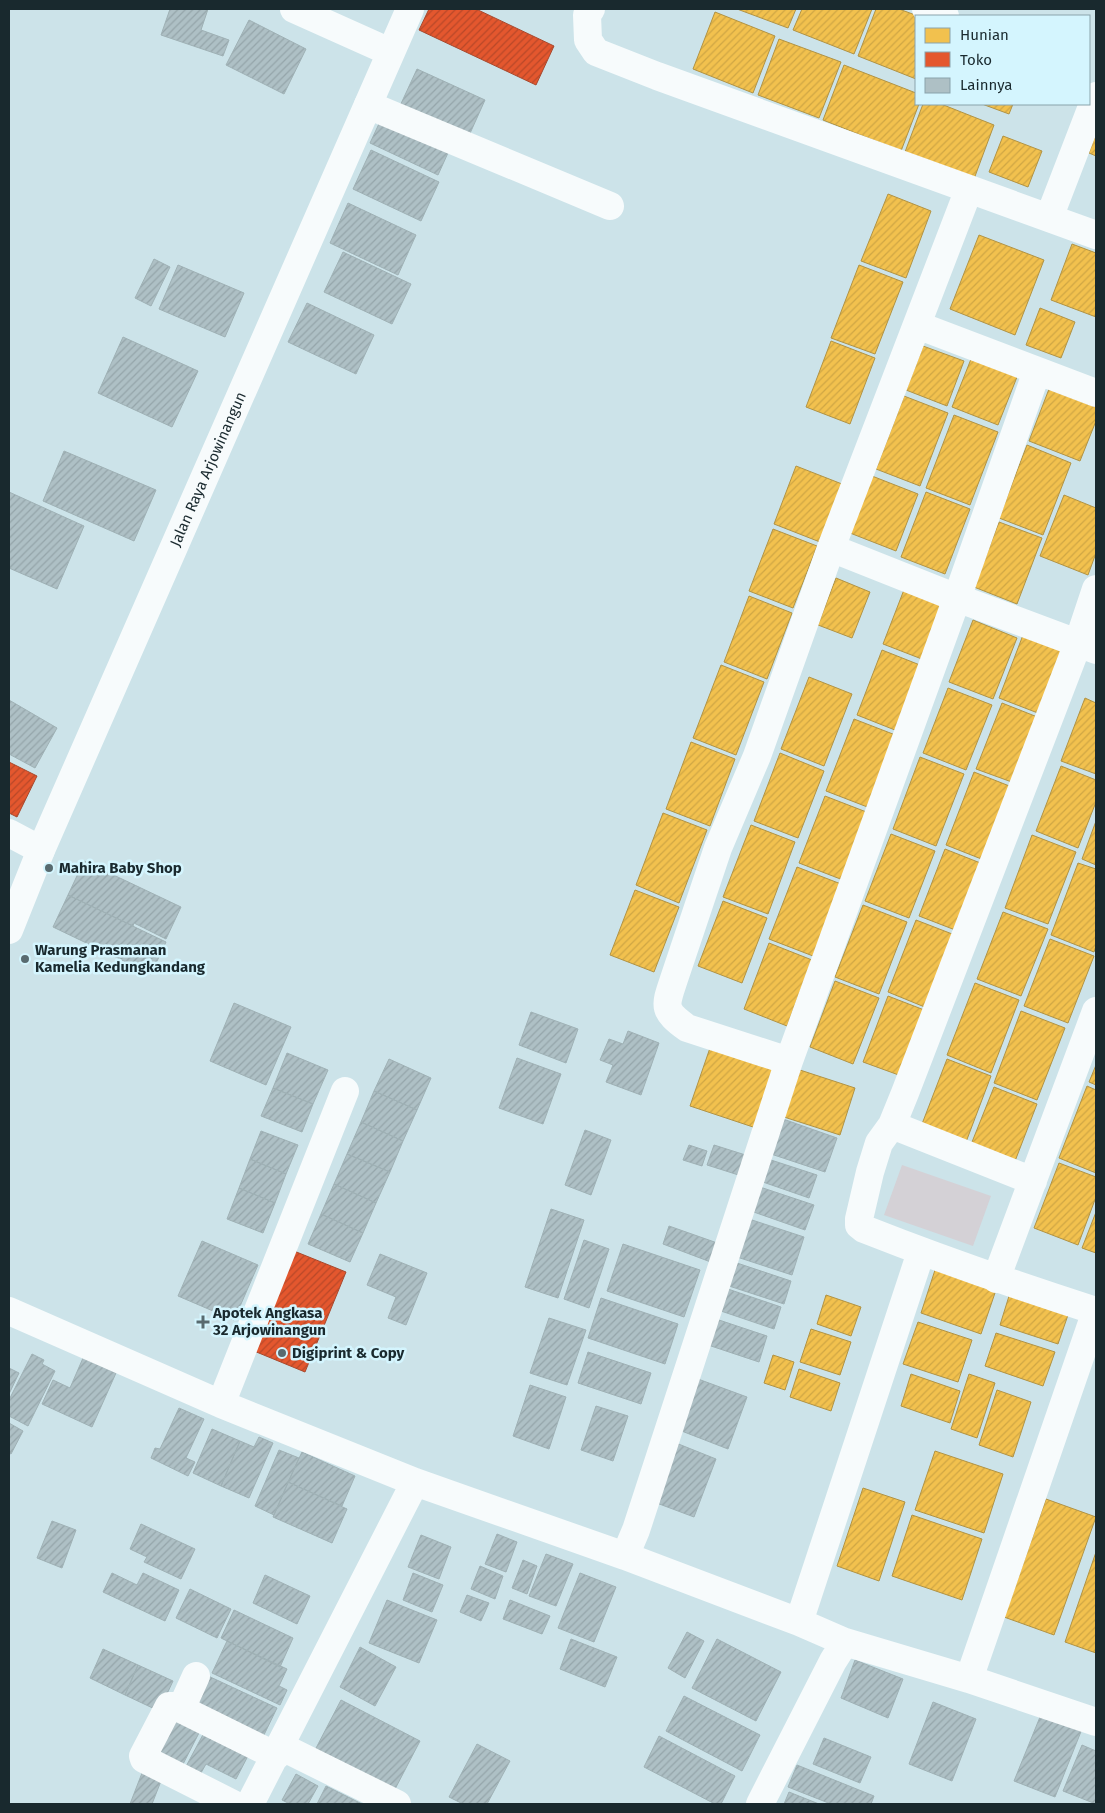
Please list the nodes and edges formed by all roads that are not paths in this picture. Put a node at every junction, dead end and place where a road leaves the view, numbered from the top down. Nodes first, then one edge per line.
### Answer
1 (294, 9) edge
2 (410, 9) edge
3 (926, 9) edge
4 (584, 11) edge
5 (942, 15) edge
6 (390, 52) junction
7 (1096, 96) edge
8 (368, 105) junction
9 (969, 190) junction
10 (610, 206) dead end
11 (1049, 218) junction
12 (1096, 236) edge
13 (917, 325) junction
14 (1037, 371) junction
15 (1096, 393) edge
16 (830, 548) junction
17 (1096, 589) edge
18 (958, 598) junction
19 (1087, 646) edge
20 (9, 833) edge
21 (41, 850) junction
22 (9, 930) edge
23 (1096, 1011) edge
24 (789, 1061) junction
25 (345, 1091) dead end
26 (892, 1125) junction
27 (1033, 1181) junction
28 (921, 1252) junction
29 (996, 1279) junction
30 (9, 1311) edge
31 (1096, 1311) edge
32 (221, 1404) junction
33 (414, 1482) junction
34 (625, 1556) junction
35 (799, 1622) junction
36 (845, 1642) junction
37 (196, 1676) dead end
38 (969, 1679) junction
39 (181, 1709) junction
40 (1096, 1722) edge
41 (278, 1751) junction
42 (233, 1804) edge
43 (250, 1804) edge
44 (397, 1804) edge
45 (760, 1804) edge

1 - 6 street
2 - 6 street, Jalan Raya Arjowinangun
3 - 5 street
4 - 9 street
6 - 8 street, Jalan Raya Arjowinangun
7 - 11 street
8 - 10 street
8 - 21 street, Jalan Raya Arjowinangun
9 - 11 street
9 - 13 street
11 - 12 street
13 - 14 street
13 - 16 street
14 - 15 street
14 - 18 street
16 - 18 street
16 - 24 street
17 - 19 street
18 - 19 street
18 - 24 street
19 - 26 street
20 - 21 street
21 - 22 street, Jalan Raya Arjowinangun
23 - 27 street
24 - 34 street
25 - 32 street
26 - 27 street
26 - 28 street
27 - 29 street
28 - 29 street
28 - 35 street
29 - 31 street
30 - 32 street
31 - 38 street
32 - 33 street
33 - 34 street
33 - 41 street
34 - 35 street
35 - 36 street
36 - 38 street
36 - 45 street
37 - 39 street
38 - 40 street
39 - 41 street
39 - 42 street
41 - 43 street
41 - 44 street

